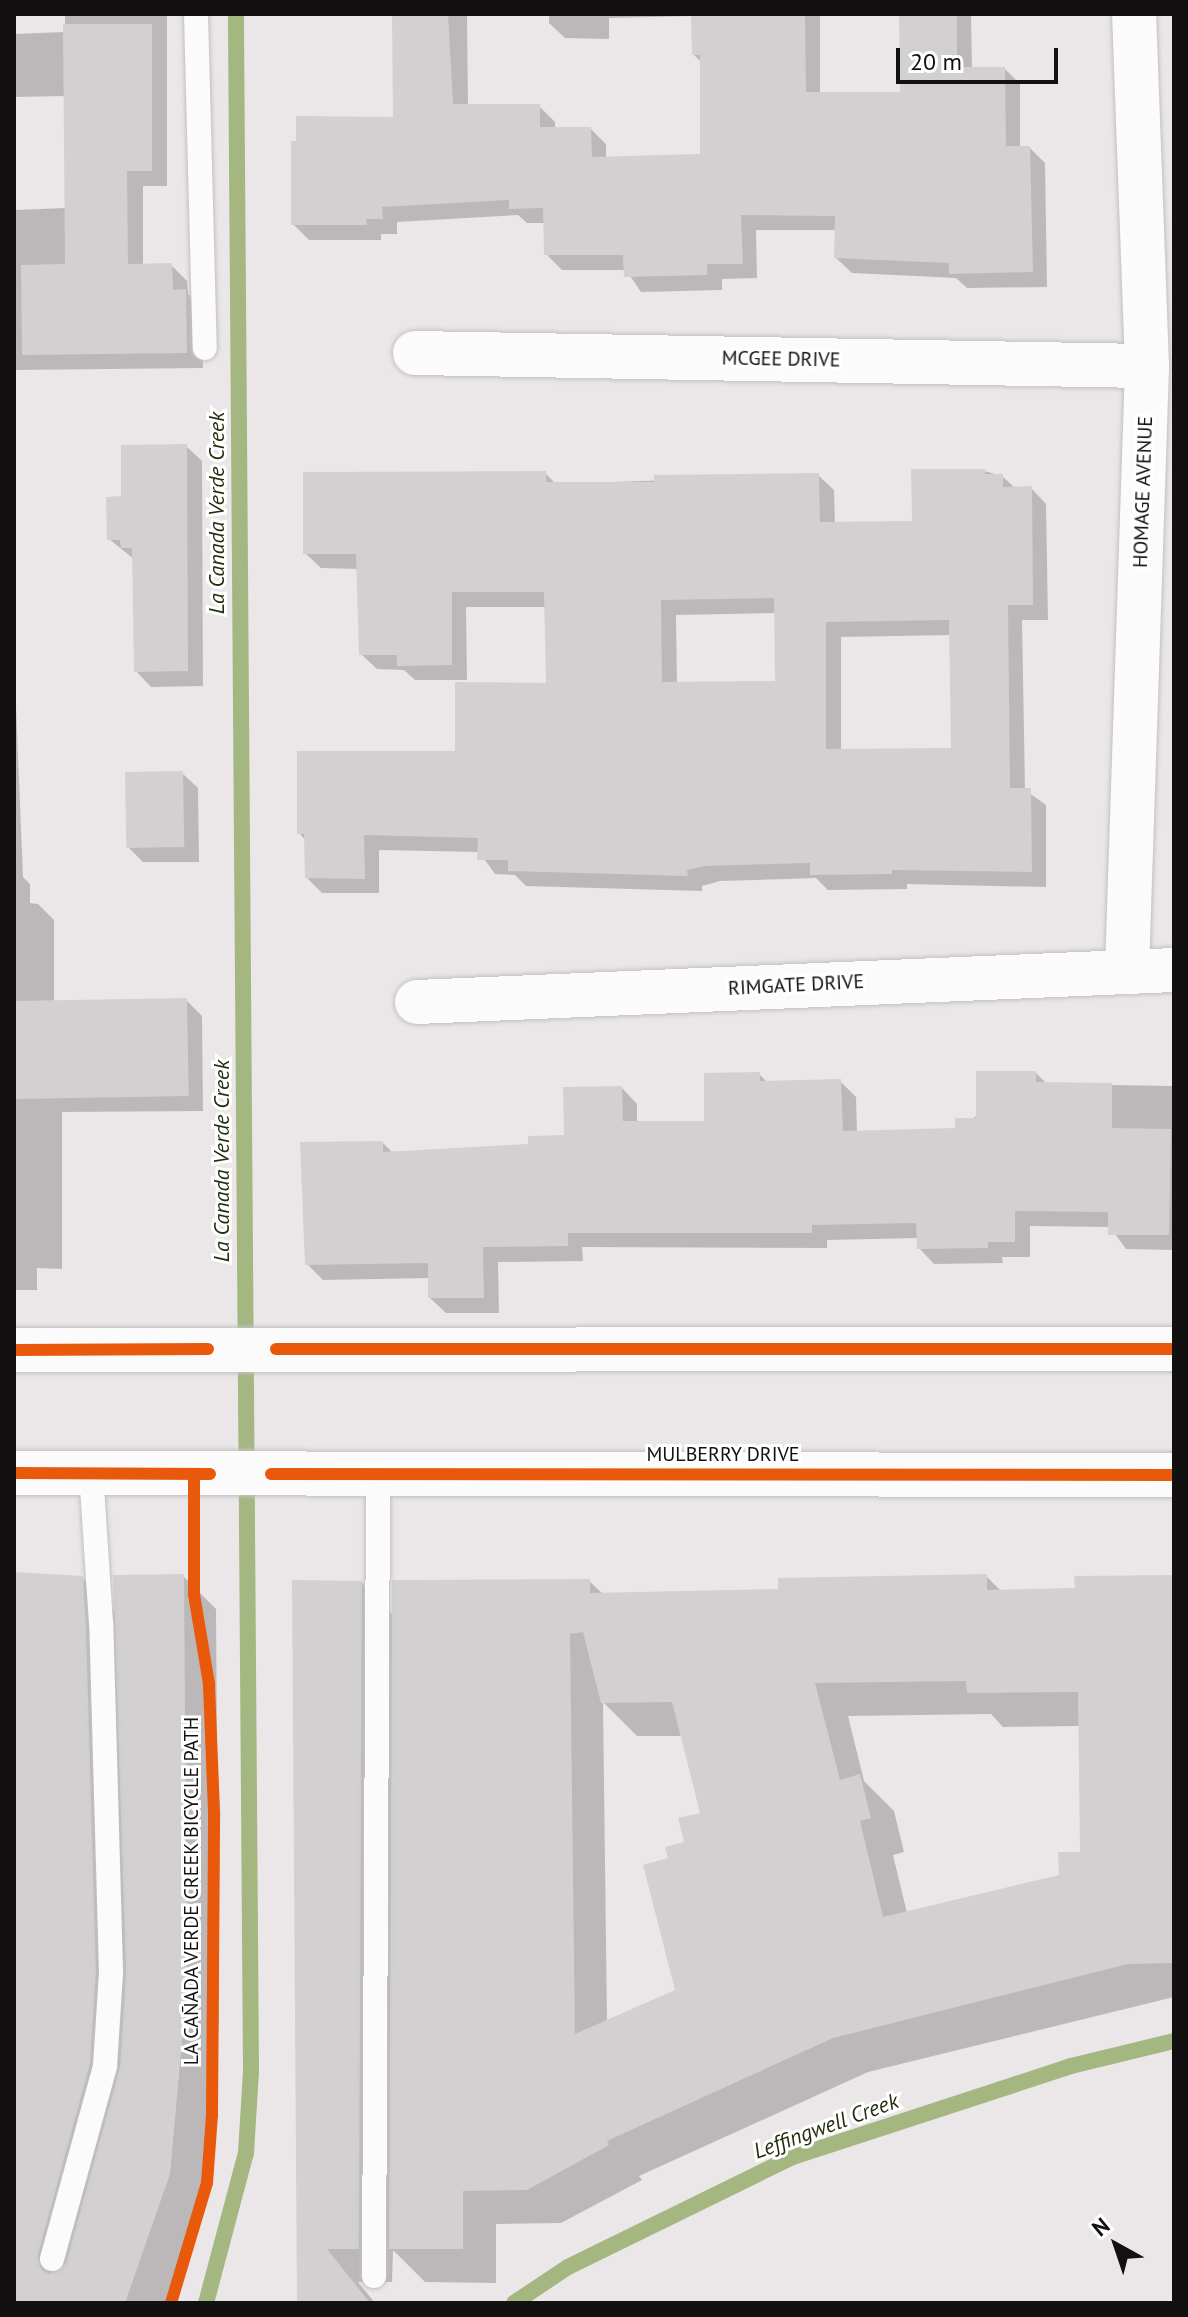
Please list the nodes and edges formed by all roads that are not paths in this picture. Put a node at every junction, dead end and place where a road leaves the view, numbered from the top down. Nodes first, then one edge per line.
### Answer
1 (196, 14) edge
2 (1134, 14) edge
3 (205, 348) dead end
4 (415, 353) dead end
5 (1147, 366) junction
6 (1127, 970) junction
7 (1174, 970) edge
8 (417, 1002) dead end
9 (1174, 1349) edge
10 (14, 1350) edge
11 (14, 1473) edge
12 (91, 1474) junction
13 (378, 1474) junction
14 (1174, 1475) edge
15 (52, 2259) dead end
16 (374, 2276) dead end

1 - 3 lane
2 - 5 street, HOMAGE AVENUE
4 - 5 street, MCGEE DRIVE
5 - 6 street, HOMAGE AVENUE
6 - 7 street, RIMGATE DRIVE
6 - 8 street, RIMGATE DRIVE
9 - 10 street
11 - 12 street, MULBERRY DRIVE
12 - 13 street, MULBERRY DRIVE
12 - 15 lane
13 - 14 street, MULBERRY DRIVE
13 - 16 lane

